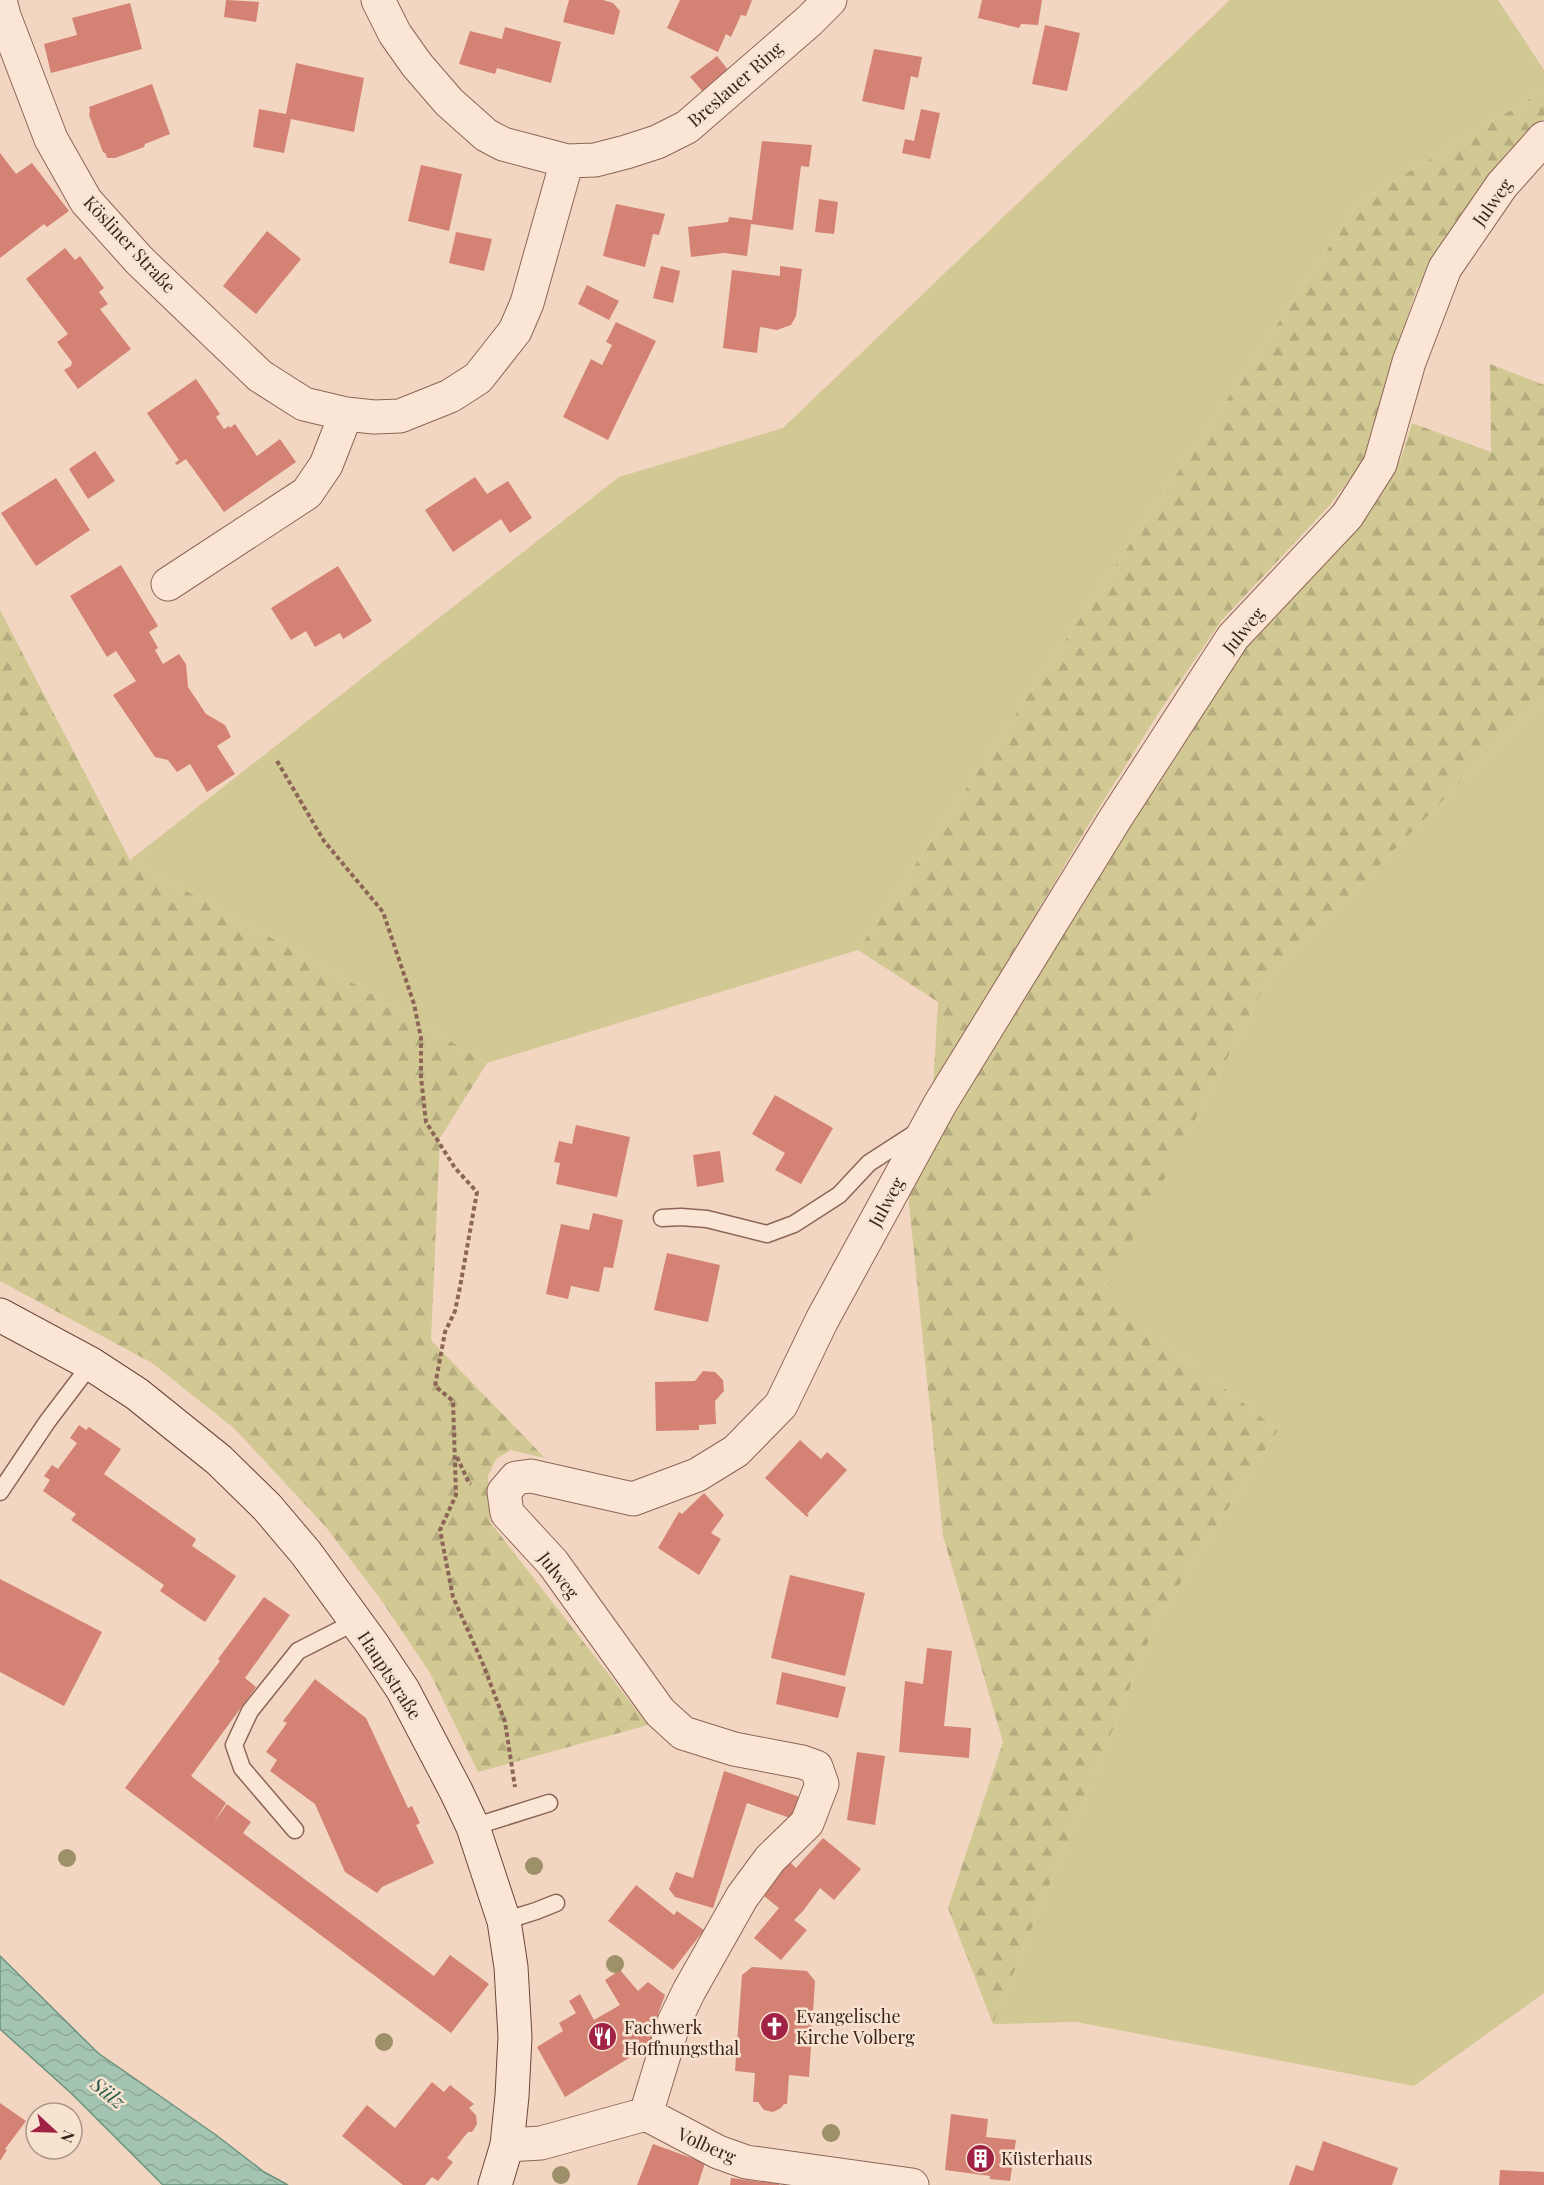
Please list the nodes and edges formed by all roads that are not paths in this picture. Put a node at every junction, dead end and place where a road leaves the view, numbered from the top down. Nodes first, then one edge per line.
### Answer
1 (0, 0) edge
2 (378, 0) edge
3 (830, 0) edge
4 (1544, 138) edge
5 (567, 161) junction
6 (346, 414) junction
7 (168, 584) dead end
8 (929, 1125) junction
9 (662, 1218) dead end
10 (0, 1315) edge
11 (91, 1364) junction
12 (0, 1492) edge
13 (355, 1622) junction
14 (549, 1803) dead end
15 (473, 1827) junction
16 (295, 1830) dead end
17 (555, 1903) dead end
18 (504, 1921) junction
19 (646, 2114) junction
20 (507, 2145) junction
21 (495, 2185) edge
22 (912, 2185) edge

1 - 6 street, Kösliner Straße
2 - 5 street, Breslauer Ring
3 - 5 street, Breslauer Ring
4 - 8 street, Julweg
5 - 6 street, Kösliner Straße
6 - 7 street
8 - 9 lane, Julweg
8 - 19 street, Julweg
10 - 11 street, Hauptstraße
11 - 12 lane
11 - 13 street, Hauptstraße
13 - 15 street, Hauptstraße
13 - 16 lane
14 - 15 lane
15 - 18 street, Hauptstraße
17 - 18 lane
18 - 20 street, Hauptstraße
19 - 20 street
19 - 22 street, Volberg
20 - 21 street, Hauptstraße

